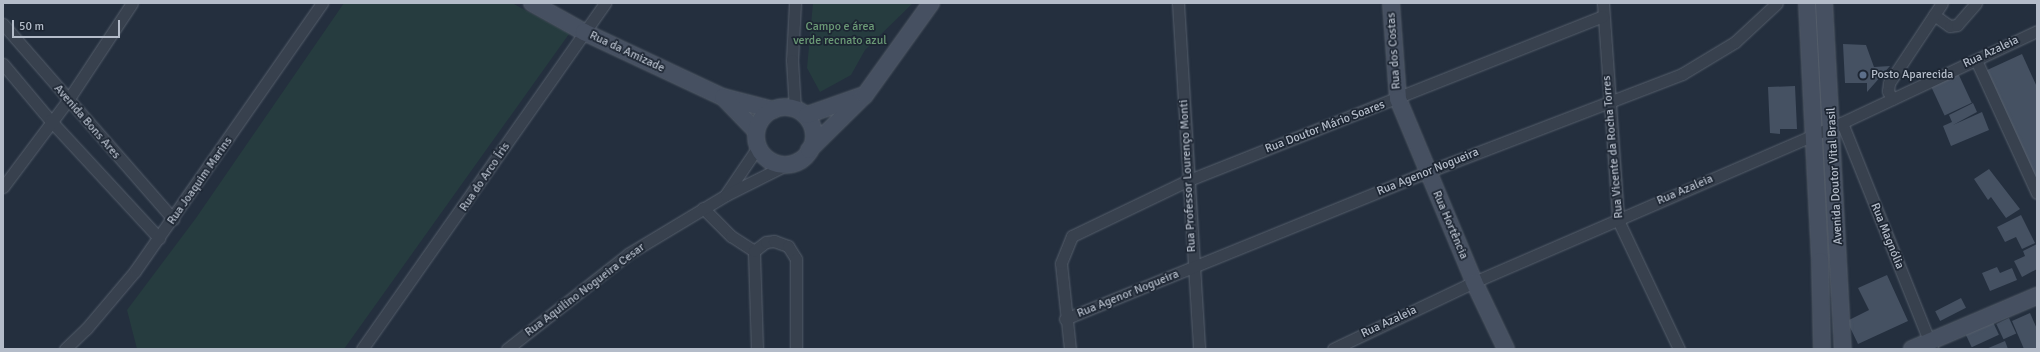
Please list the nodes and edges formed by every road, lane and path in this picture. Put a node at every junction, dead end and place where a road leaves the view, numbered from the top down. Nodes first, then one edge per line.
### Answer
1 (132, 3) edge
2 (322, 3) edge
3 (532, 3) edge
4 (605, 3) edge
5 (795, 3) edge
6 (931, 3) edge
7 (1178, 3) edge
8 (1391, 3) edge
9 (1603, 3) edge
10 (1776, 3) edge
11 (1807, 3) edge
12 (1824, 3) edge
13 (1942, 3) edge
14 (1976, 3) edge
15 (1934, 15) junction
16 (1603, 16) junction
17 (3, 24) edge
18 (2037, 31) edge
19 (584, 32) junction
20 (1976, 60) junction
21 (3, 64) edge
22 (865, 95) junction
23 (723, 97) junction
24 (1398, 99) junction
25 (1892, 99) junction
26 (68, 100) junction
27 (1610, 102) junction
28 (773, 110) junction
29 (801, 112) junction
30 (50, 120) junction
31 (1837, 125) junction
32 (1814, 135) junction
33 (757, 139) junction
34 (809, 150) junction
35 (784, 166) junction
36 (1427, 172) junction
37 (1189, 180) junction
38 (3, 187) edge
39 (2037, 193) edge
40 (726, 195) junction
41 (704, 208) junction
42 (173, 219) junction
43 (1618, 220) junction
44 (159, 238) junction
45 (754, 251) junction
46 (1193, 268) junction
47 (1474, 282) junction
48 (2037, 296) edge
49 (1065, 319) junction
50 (1930, 345) edge
51 (1337, 348) edge
52 (65, 349) edge
53 (362, 349) edge
54 (507, 349) edge
55 (757, 349) edge
56 (796, 349) edge
57 (1070, 349) edge
58 (1199, 349) edge
59 (1506, 349) edge
60 (1679, 349) edge
61 (1822, 349) edge
62 (1843, 349) edge
63 (1912, 349) edge

1 - 26 street
2 - 42 street, Rua Joaquim Marins
3 - 19 street, Rua da Amizade
4 - 19 street, Rua do Arco Íris
5 - 29 street
6 - 22 street
7 - 37 street, Rua Professor Lourenço Monti
8 - 24 street, Rua dos Costas
9 - 16 street, Rua Vicente da Rocha Torres
10 - 27 street, Rua Agenor Nogueira
11 - 32 street, Avenida Doutor Vital Brasil
12 - 31 street, Avenida Doutor Vital Brasil
13 - 15 street
14 - 15 street
15 - 25 street
16 - 24 street, Rua Doutor Mário Soares
16 - 27 street, Rua Vicente da Rocha Torres
17 - 26 street, Avenida Bons Ares
18 - 20 street, Rua Azaleia
19 - 23 street, Rua da Amizade
19 - 53 street, Rua do Arco Íris
20 - 25 street, Rua Azaleia
20 - 39 street
21 - 30 street, Avenida Bons Ares
22 - 29 street
22 - 34 street
23 - 28 street, Rua da Amizade
23 - 33 street, Rua da Amizade
24 - 36 street, Rua Hortência
24 - 37 street, Rua Doutor Mário Soares
25 - 31 street, Rua Azaleia
26 - 30 street
26 - 42 street, Avenida Bons Ares
27 - 36 street, Rua Agenor Nogueira
27 - 43 street, Rua Vicente da Rocha Torres
28 - 29 street
28 - 33 street
29 - 34 street
30 - 38 street
30 - 44 street, Avenida Bons Ares
31 - 32 street, Rua Azaleia
31 - 50 street, Rua Magnólia
31 - 62 street, Avenida Doutor Vital Brasil
32 - 43 street, Rua Azaleia
32 - 61 street, Avenida Doutor Vital Brasil
33 - 35 street
33 - 40 street, Rua Aquilino Nogueira Cesar
34 - 35 street
35 - 40 street, Rua Aquilino Nogueira Cesar
36 - 46 street, Rua Agenor Nogueira
36 - 47 street, Rua Hortência
37 - 46 street, Rua Professor Lourenço Monti
37 - 49 street, Rua Doutor Mário Soares
40 - 41 street, Rua Aquilino Nogueira Cesar
41 - 45 street
41 - 54 street, Rua Aquilino Nogueira Cesar
42 - 44 street, Rua Joaquim Marins
43 - 47 street, Rua Azaleia
43 - 60 street, Rua Vicente da Rocha Torres
44 - 52 street, Rua Joaquim Marins
45 - 55 street
45 - 56 street
46 - 49 street, Rua Agenor Nogueira
46 - 58 street, Rua Professor Lourenço Monti
47 - 51 street, Rua Azaleia
47 - 59 street, Rua Hortência
48 - 50 street
49 - 57 street
50 - 63 street

